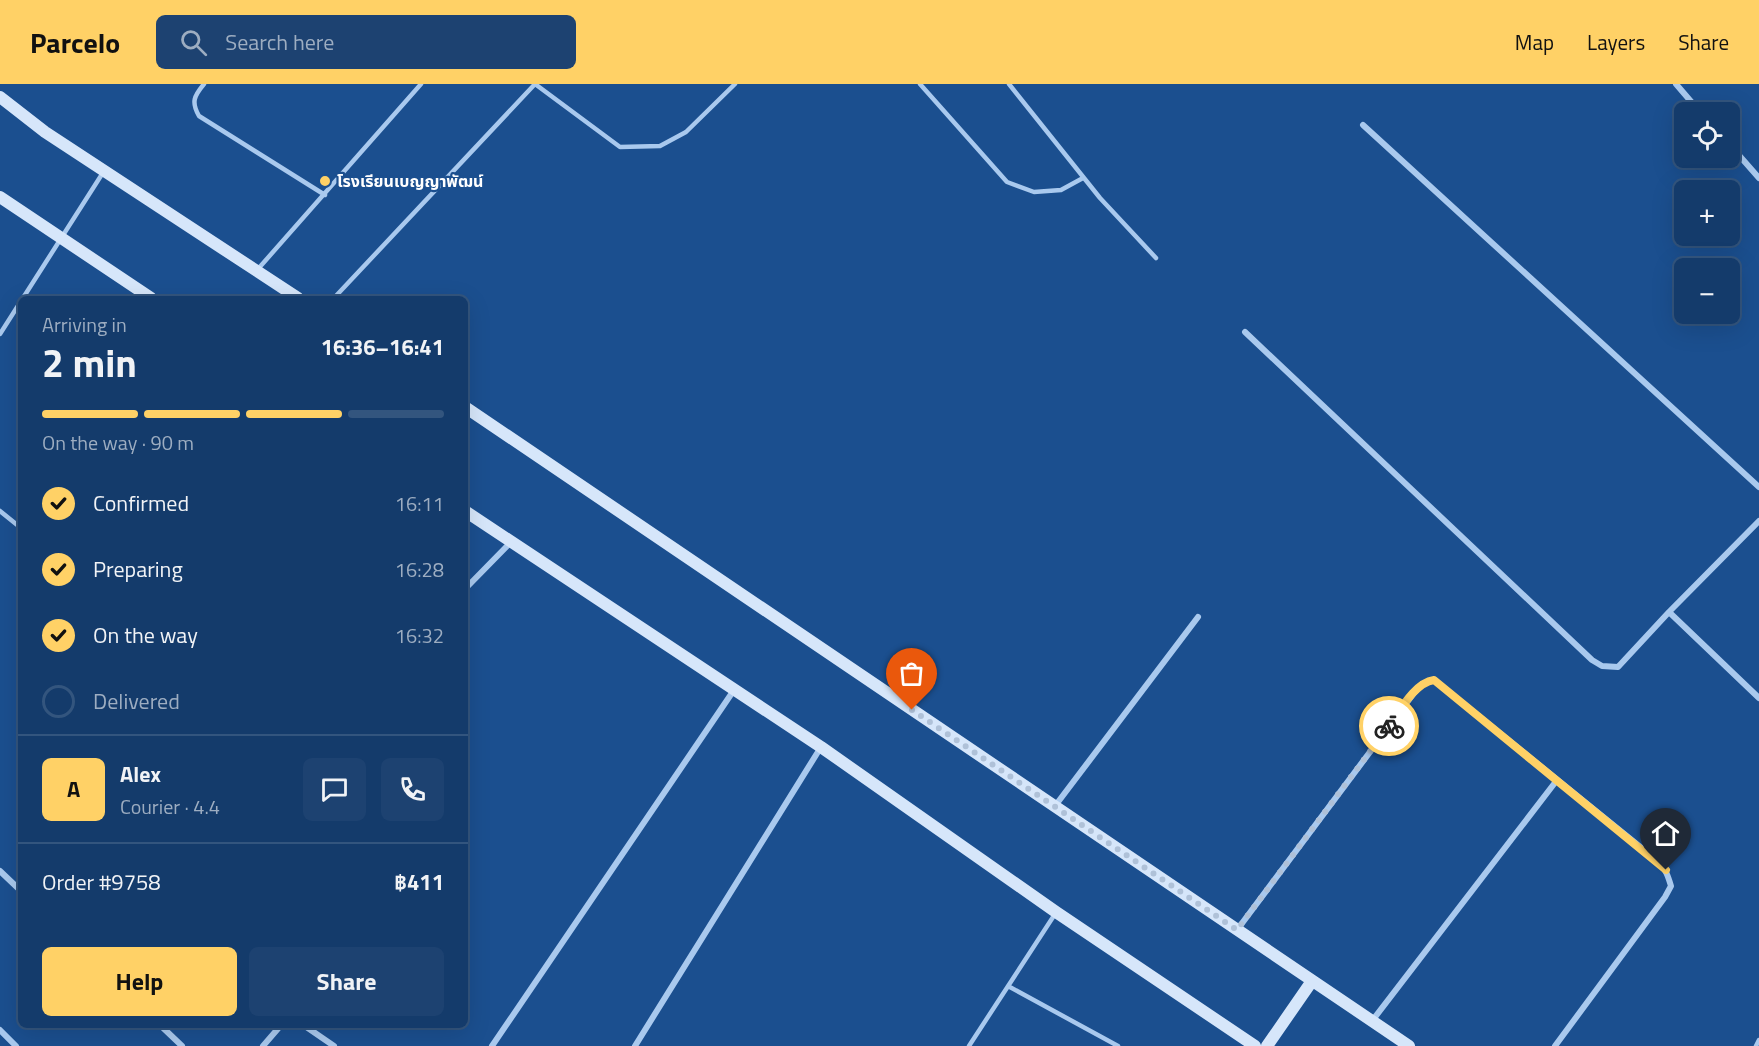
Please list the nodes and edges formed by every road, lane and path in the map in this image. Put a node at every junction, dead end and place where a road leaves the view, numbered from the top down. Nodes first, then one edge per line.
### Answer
1 (204, 84) edge
2 (421, 84) edge
3 (535, 84) edge
4 (735, 84) edge
5 (920, 84) edge
6 (1009, 84) edge
7 (1676, 84) edge
8 (0, 97) edge
9 (1691, 102) edge
10 (1363, 125) dead end
11 (1740, 156) edge
12 (104, 171) junction
13 (1759, 177) edge
14 (1083, 178) junction
15 (325, 195) junction
16 (0, 197) edge
17 (61, 238) junction
18 (1156, 258) dead end
19 (256, 271) junction
20 (25, 296) edge
21 (148, 296) edge
22 (295, 296) edge
23 (336, 296) edge
24 (18, 306) edge
25 (1245, 332) dead end
26 (0, 334) edge
27 (468, 409) edge
28 (1759, 487) edge
29 (0, 512) edge
30 (468, 513) edge
31 (1759, 521) edge
32 (18, 526) edge
33 (511, 542) junction
34 (468, 586) edge
35 (1669, 612) junction
36 (1198, 617) dead end
37 (734, 689) junction
38 (1759, 698) edge
39 (821, 747) junction
40 (1557, 780) junction
41 (1054, 807) junction
42 (0, 871) edge
43 (18, 888) edge
44 (1056, 912) junction
45 (1237, 930) junction
46 (1312, 981) junction
47 (1008, 986) junction
48 (1372, 1021) junction
49 (163, 1028) edge
50 (279, 1028) edge
51 (308, 1028) edge
52 (0, 1030) edge
53 (1759, 1040) edge
54 (16, 1046) edge
55 (182, 1046) edge
56 (263, 1046) edge
57 (334, 1046) edge
58 (492, 1046) edge
59 (635, 1046) edge
60 (969, 1046) edge
61 (1118, 1046) edge
62 (1255, 1046) edge
63 (1267, 1046) edge
64 (1409, 1046) edge
65 (1555, 1046) edge
66 (1756, 1046) edge

1 - 15 lane
2 - 15 lane
3 - 4 lane
3 - 23 lane
5 - 14 lane
6 - 14 lane
7 - 9 street
8 - 12 street
10 - 28 street
11 - 13 street
12 - 17 lane
12 - 19 street
14 - 18 lane
15 - 19 lane
16 - 17 street
17 - 20 lane
17 - 21 street
19 - 22 street
24 - 26 lane
25 - 35 street
27 - 41 street
29 - 32 lane
30 - 33 street
31 - 35 street
33 - 34 street
33 - 37 street
35 - 38 street
36 - 41 street
37 - 39 street
37 - 58 street
39 - 44 street
39 - 59 street
40 - 45 street
40 - 48 street
40 - 65 street
41 - 45 street
42 - 43 street
44 - 47 lane
44 - 62 street
45 - 46 street
46 - 48 street
46 - 63 street
47 - 60 lane
47 - 61 lane
48 - 64 street
49 - 55 street
50 - 56 street
51 - 57 street
52 - 54 street
53 - 66 lane

